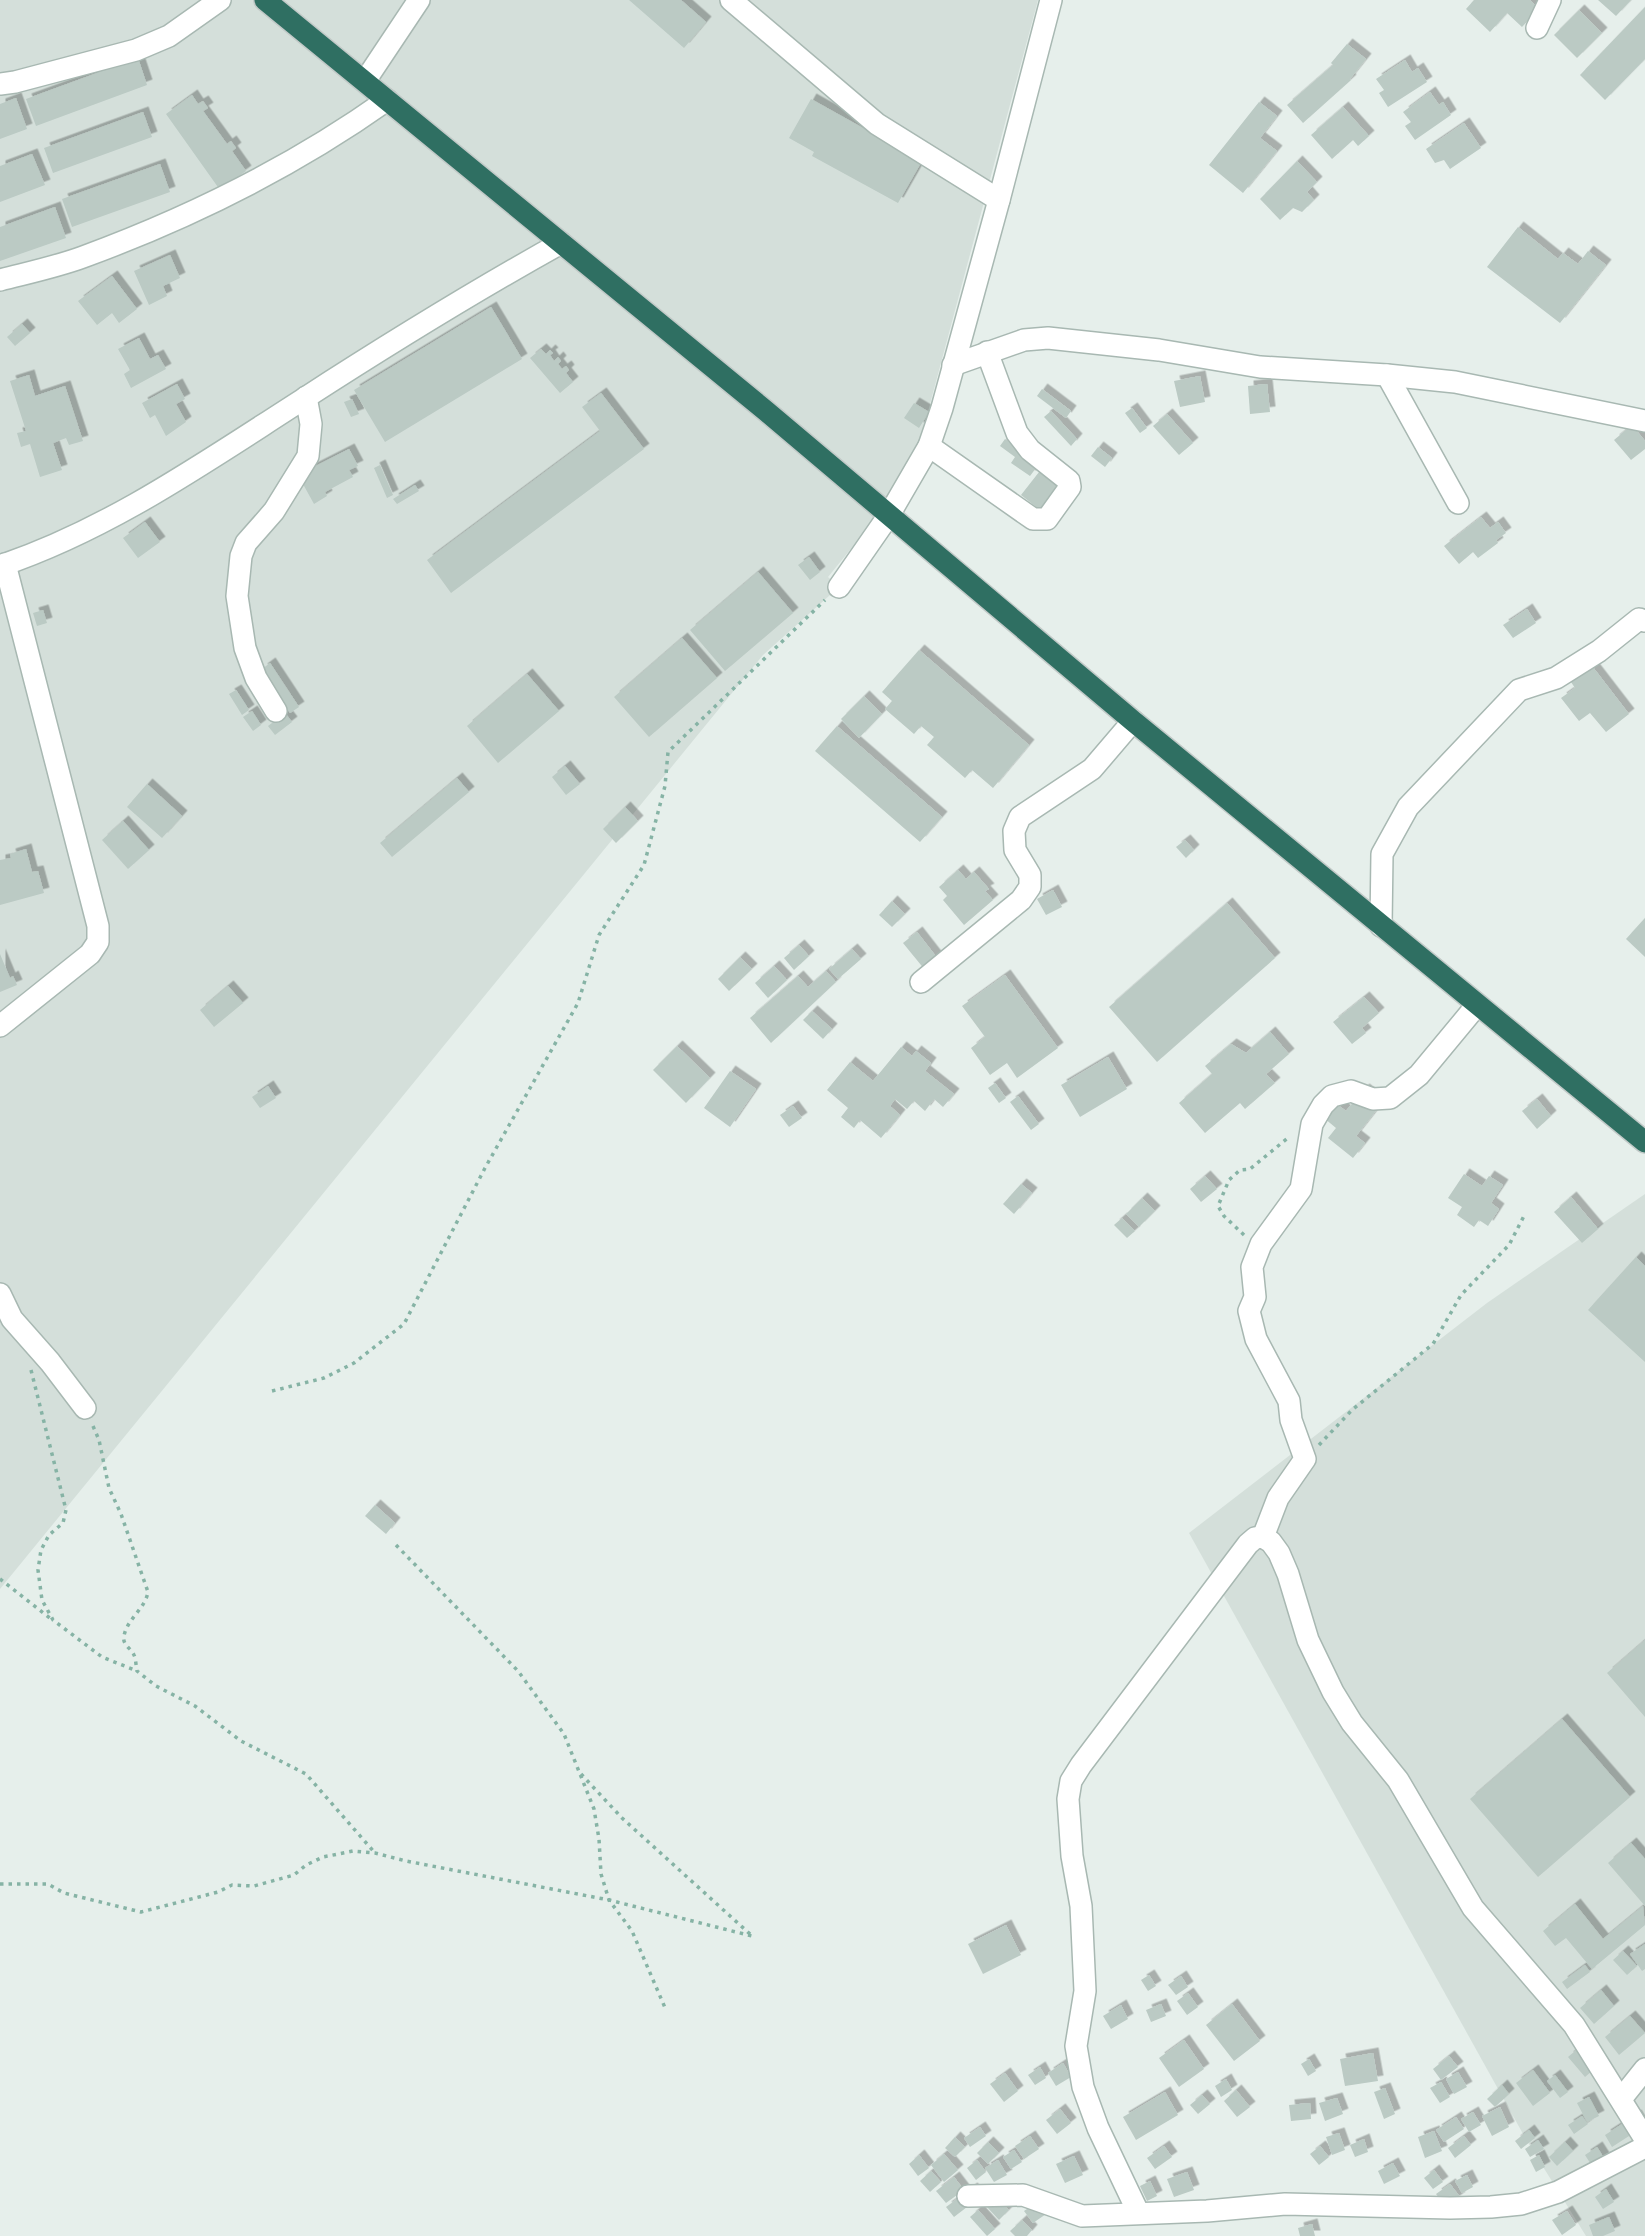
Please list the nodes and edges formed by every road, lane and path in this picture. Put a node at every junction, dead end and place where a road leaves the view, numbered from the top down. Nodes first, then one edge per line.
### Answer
1 (220, 0) edge
2 (265, 0) edge
3 (419, 0) edge
4 (731, 0) edge
5 (1051, 0) edge
6 (1550, 0) edge
7 (1537, 28) dead end
8 (365, 81) junction
9 (0, 84) edge
10 (387, 100) junction
11 (999, 200) junction
12 (561, 243) junction
13 (0, 280) edge
14 (987, 352) junction
15 (953, 365) junction
16 (1387, 374) junction
17 (306, 397) junction
18 (1645, 421) edge
19 (929, 446) junction
20 (1458, 503) dead end
21 (889, 515) junction
22 (2, 565) edge
23 (839, 587) joint
24 (1645, 621) edge
25 (276, 711) dead end
26 (1133, 721) junction
27 (1381, 926) junction
28 (922, 982) dead end
29 (1478, 1005) junction
30 (0, 1026) edge
31 (1312, 1124) junction
32 (1641, 1135) edge
33 (1524, 1216) dead end
34 (1259, 1250) junction
35 (0, 1294) edge
36 (30, 1368) dead end
37 (272, 1391) dead end
38 (85, 1408) joint
39 (1305, 1459) junction
40 (1263, 1536) junction
41 (396, 1545) dead end
42 (0, 1578) edge
43 (53, 1620) junction
44 (137, 1671) junction
45 (580, 1772) junction
46 (375, 1853) junction
47 (0, 1884) edge
48 (609, 1900) junction
49 (666, 2010) dead end
50 (1645, 2069) edge
51 (1621, 2099) junction
52 (1645, 2139) edge
53 (1645, 2147) edge
54 (968, 2196) dead end
55 (1138, 2212) junction

1 - 9 street
2 - 8 highway
3 - 8 street
4 - 11 street
5 - 11 street
6 - 7 street
8 - 10 highway
10 - 12 highway
10 - 13 street
11 - 15 street
12 - 17 street
12 - 21 highway
14 - 15 street
14 - 16 street
14 - 19 street
15 - 19 street
16 - 18 street
16 - 20 street
17 - 22 street
17 - 25 street
19 - 21 street
21 - 23 street
21 - 26 highway
22 - 30 street
23 - 37 path
24 - 27 street
26 - 27 highway
26 - 28 street
27 - 29 highway
29 - 31 street
29 - 32 highway
31 - 34 street
31 - 34 path
33 - 39 path
34 - 39 street
35 - 38 street
36 - 43 path
38 - 44 path
39 - 40 street
40 - 51 street
40 - 55 street
41 - 45 path
42 - 43 path
43 - 44 path
44 - 46 path
45 - 48 path
45 - 48 path
46 - 47 path
46 - 48 path
48 - 49 path
50 - 51 street
51 - 52 street
53 - 55 street
54 - 55 street

